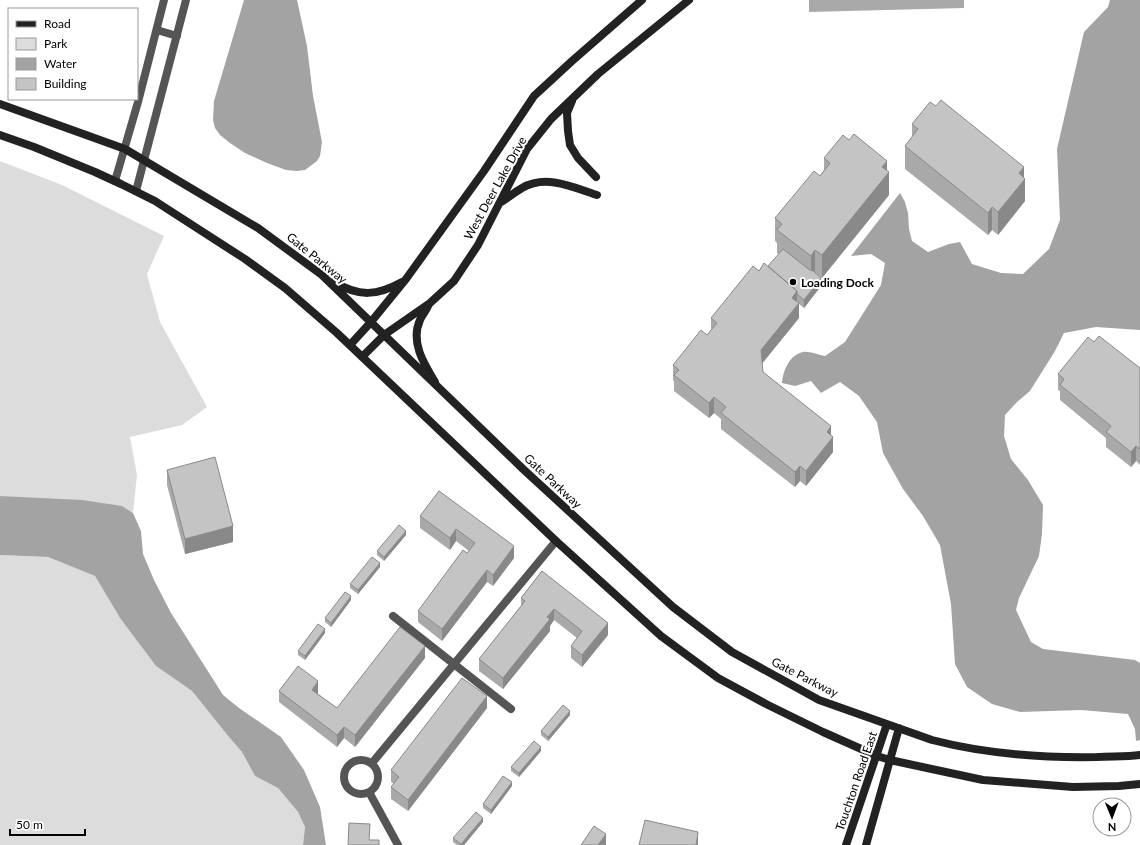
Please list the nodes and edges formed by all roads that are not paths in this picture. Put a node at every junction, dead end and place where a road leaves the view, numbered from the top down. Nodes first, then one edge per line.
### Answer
1 (164, 0) edge
2 (186, 0) edge
3 (642, 0) edge
4 (690, 0) edge
5 (156, 30) junction
6 (177, 36) junction
7 (573, 98) junction
8 (138, 99) edge
9 (138, 100) edge
10 (0, 104) edge
11 (0, 135) edge
12 (125, 149) junction
13 (144, 160) junction
14 (596, 178) dead end
15 (115, 181) junction
16 (136, 192) junction
17 (597, 195) dead end
18 (499, 204) junction
19 (322, 275) junction
20 (406, 279) junction
21 (430, 303) junction
22 (371, 322) junction
23 (384, 335) junction
24 (350, 345) junction
25 (362, 358) junction
26 (441, 391) junction
27 (556, 541) junction
28 (393, 616) dead end
29 (454, 664) junction
30 (511, 709) dead end
31 (887, 724) junction
32 (899, 728) junction
33 (1140, 755) edge
34 (877, 756) junction
35 (890, 760) junction
36 (372, 763) junction
37 (1140, 784) edge
38 (369, 792) junction
39 (398, 845) edge
40 (846, 845) edge
41 (866, 845) edge

1 - 5 street
2 - 6 street
3 - 20 main road, West Deer Lake Drive
4 - 7 main road, West Deer Lake Drive
5 - 6 street
5 - 8 street
6 - 13 street
7 - 14 main road
7 - 18 main road, West Deer Lake Drive
9 - 12 street
10 - 12 main road, Gate Parkway
11 - 15 main road
12 - 13 main road, Gate Parkway
12 - 15 street
13 - 16 street
13 - 19 main road, Gate Parkway
15 - 16 main road
16 - 24 main road
17 - 18 main road
18 - 21 main road, West Deer Lake Drive
19 - 20 main road
19 - 22 main road, Gate Parkway
20 - 22 main road, West Deer Lake Drive
21 - 23 main road, West Deer Lake Drive
21 - 26 main road
22 - 23 main road, Gate Parkway
22 - 24 main road, West Deer Lake Drive
23 - 25 main road, West Deer Lake Drive
23 - 26 main road, Gate Parkway
24 - 25 main road
25 - 27 main road
26 - 31 main road, Gate Parkway
27 - 29 street
27 - 34 main road
28 - 29 street
29 - 30 street
29 - 36 street
31 - 32 main road, Gate Parkway
31 - 34 main road, Touchton Road East
32 - 33 main road, Gate Parkway
32 - 35 main road, Touchton Road East
34 - 35 main road
34 - 40 main road, Touchton Road East
35 - 37 main road
35 - 41 main road, Touchton Road East
36 - 38 street
36 - 38 street
38 - 39 street

